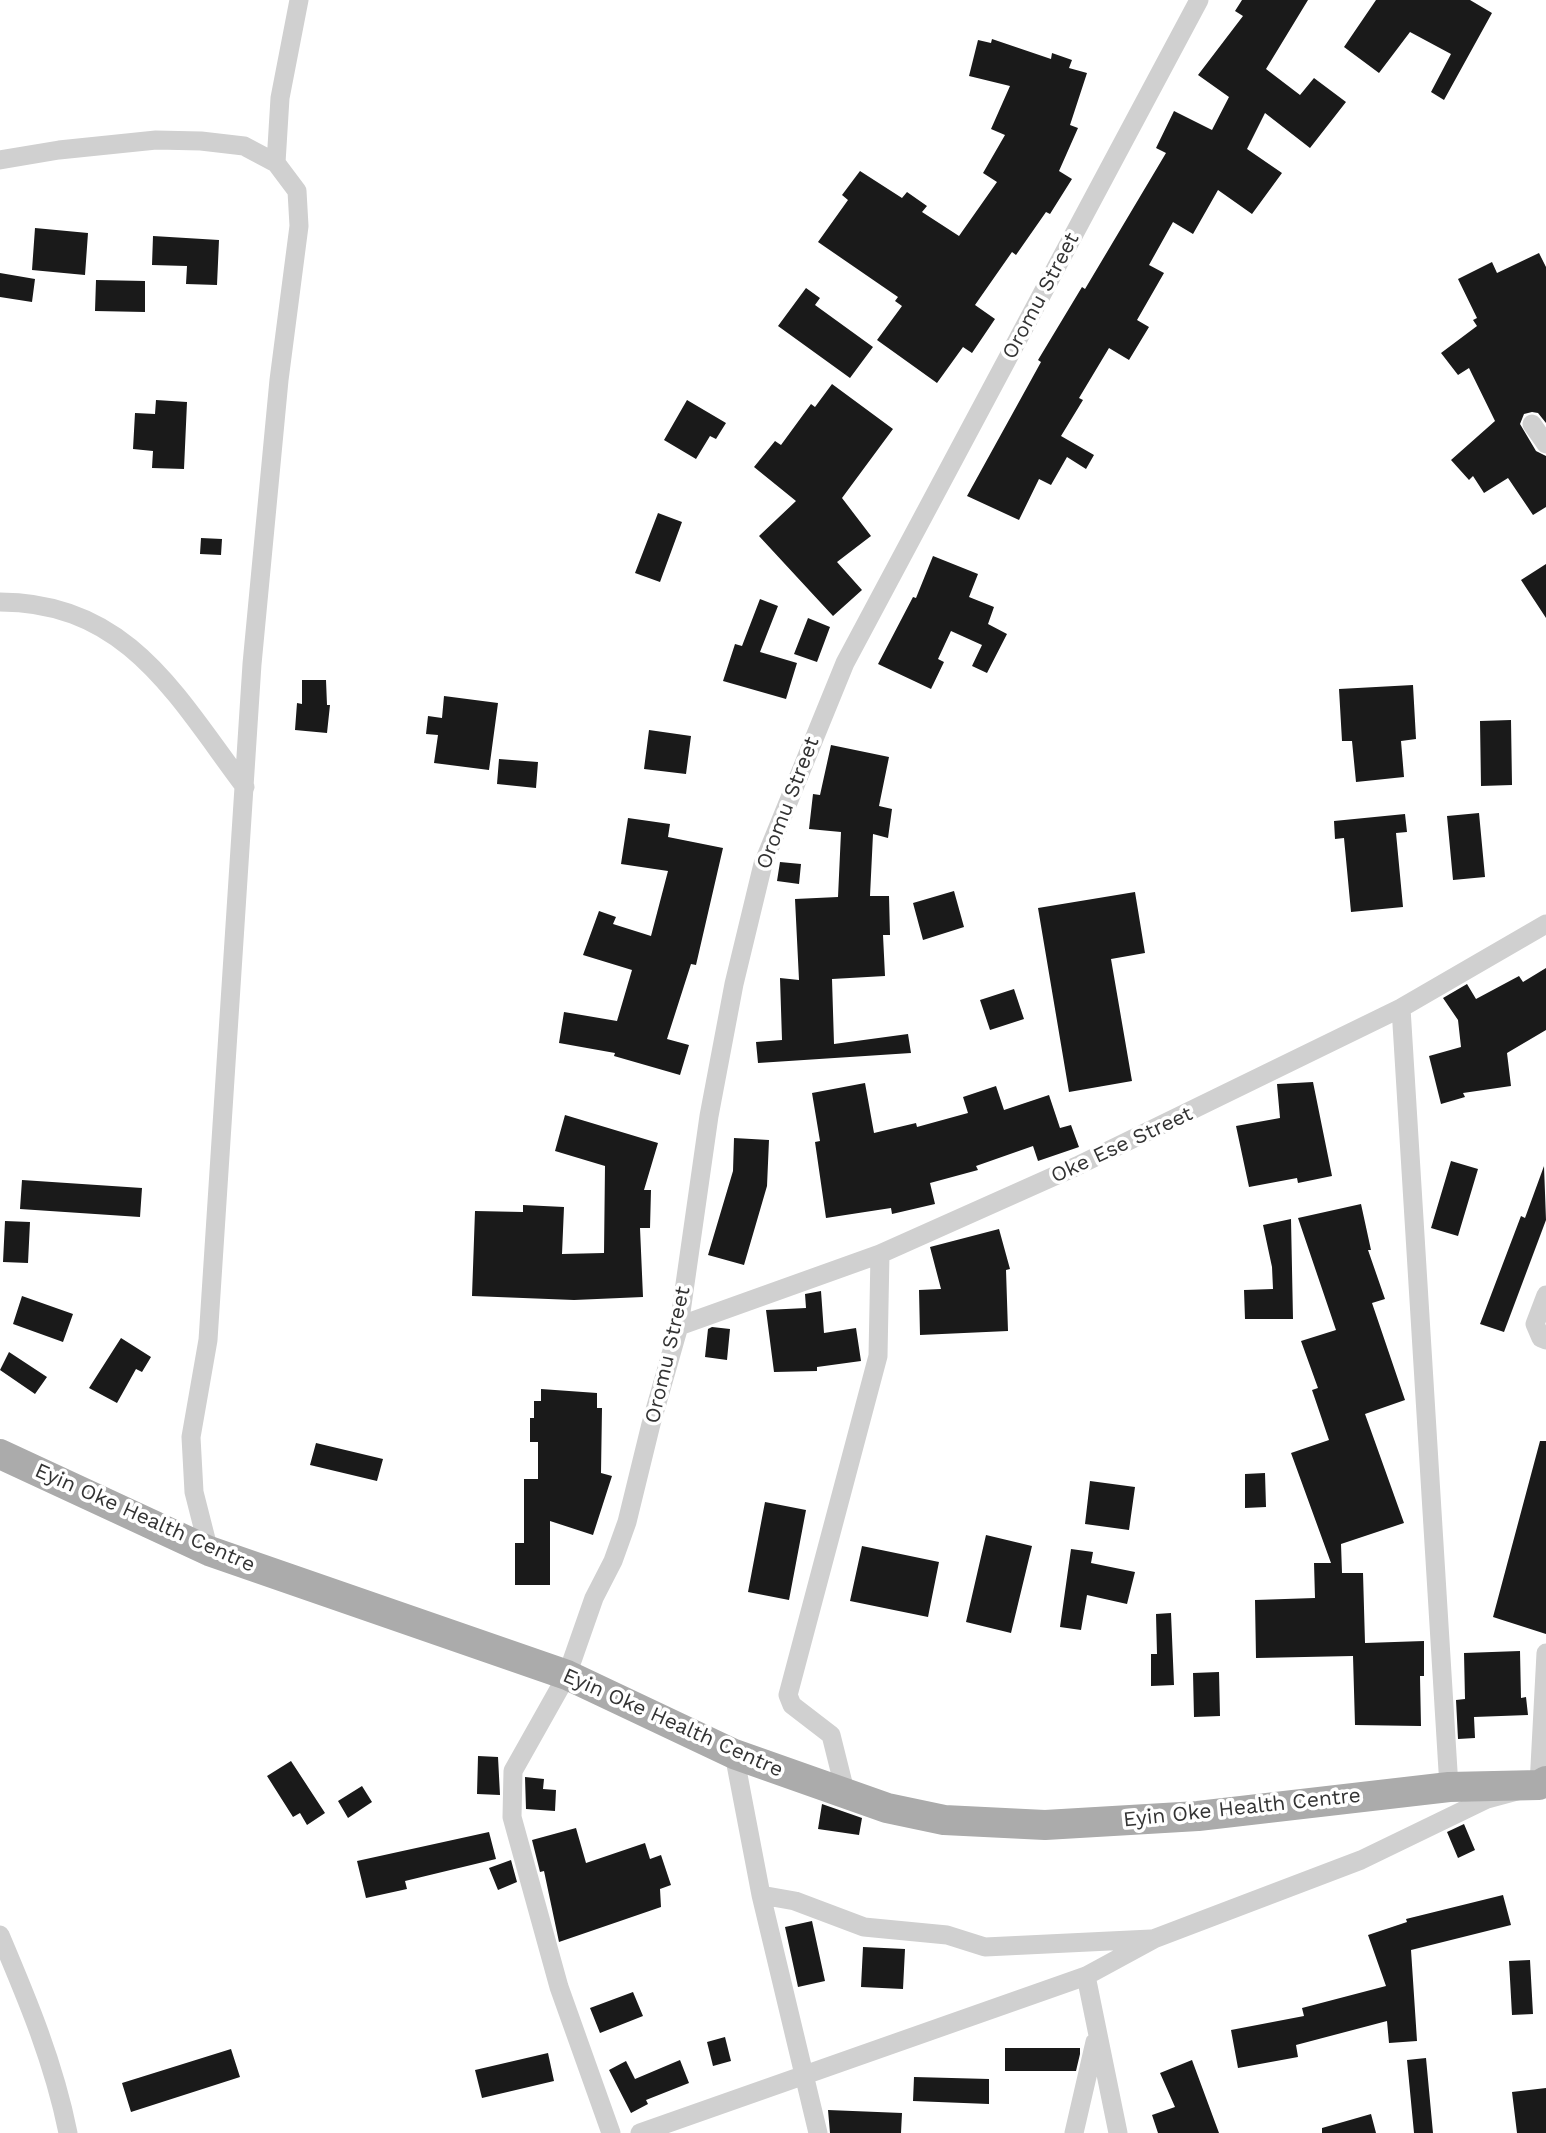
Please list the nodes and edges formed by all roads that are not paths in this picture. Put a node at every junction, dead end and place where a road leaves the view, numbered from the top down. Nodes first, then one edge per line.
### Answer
1 (299, 0) edge
2 (1199, 0) edge
3 (0, 160) edge
4 (276, 163) junction
5 (1532, 424) dead end
6 (1546, 444) edge
7 (0, 602) edge
8 (246, 787) junction
9 (1546, 924) edge
10 (1401, 1008) junction
11 (880, 1254) junction
12 (1546, 1295) edge
13 (679, 1326) junction
14 (1546, 1340) edge
15 (0, 1454) edge
16 (209, 1551) junction
17 (1546, 1653) edge
18 (567, 1675) junction
19 (734, 1754) junction
20 (1542, 1783) edge
21 (1449, 1787) junction
22 (846, 1795) junction
23 (761, 1895) junction
24 (0, 1935) edge
25 (1156, 1938) junction
26 (1086, 1976) junction
27 (1097, 2031) junction
28 (805, 2073) junction
29 (68, 2133) edge
30 (611, 2133) edge
31 (640, 2133) edge
32 (818, 2133) edge
33 (1074, 2133) edge
34 (1118, 2133) edge

1 - 4 street
2 - 13 street, Oromu Street
3 - 4 street
4 - 8 street
5 - 6 street
7 - 8 street
8 - 16 street
9 - 10 street, Oke Ese Street
10 - 11 street, Oke Ese Street
10 - 21 street
11 - 13 street, Oke Ese Street
11 - 22 street
12 - 14 street
13 - 18 street, Oromu Street
15 - 16 main road, Eyin Oke Health Centre
16 - 18 main road, Eyin Oke Health Centre
17 - 20 street
18 - 19 main road, Eyin Oke Health Centre
18 - 30 street, Oromu Street
19 - 22 main road, Eyin Oke Health Centre
19 - 23 street
20 - 21 main road, Eyin Oke Health Centre
20 - 25 street
21 - 22 main road, Eyin Oke Health Centre
23 - 25 street
23 - 28 street
24 - 29 street
25 - 26 street
26 - 27 street
26 - 28 street
27 - 33 street
27 - 34 street
28 - 31 street
28 - 32 street

